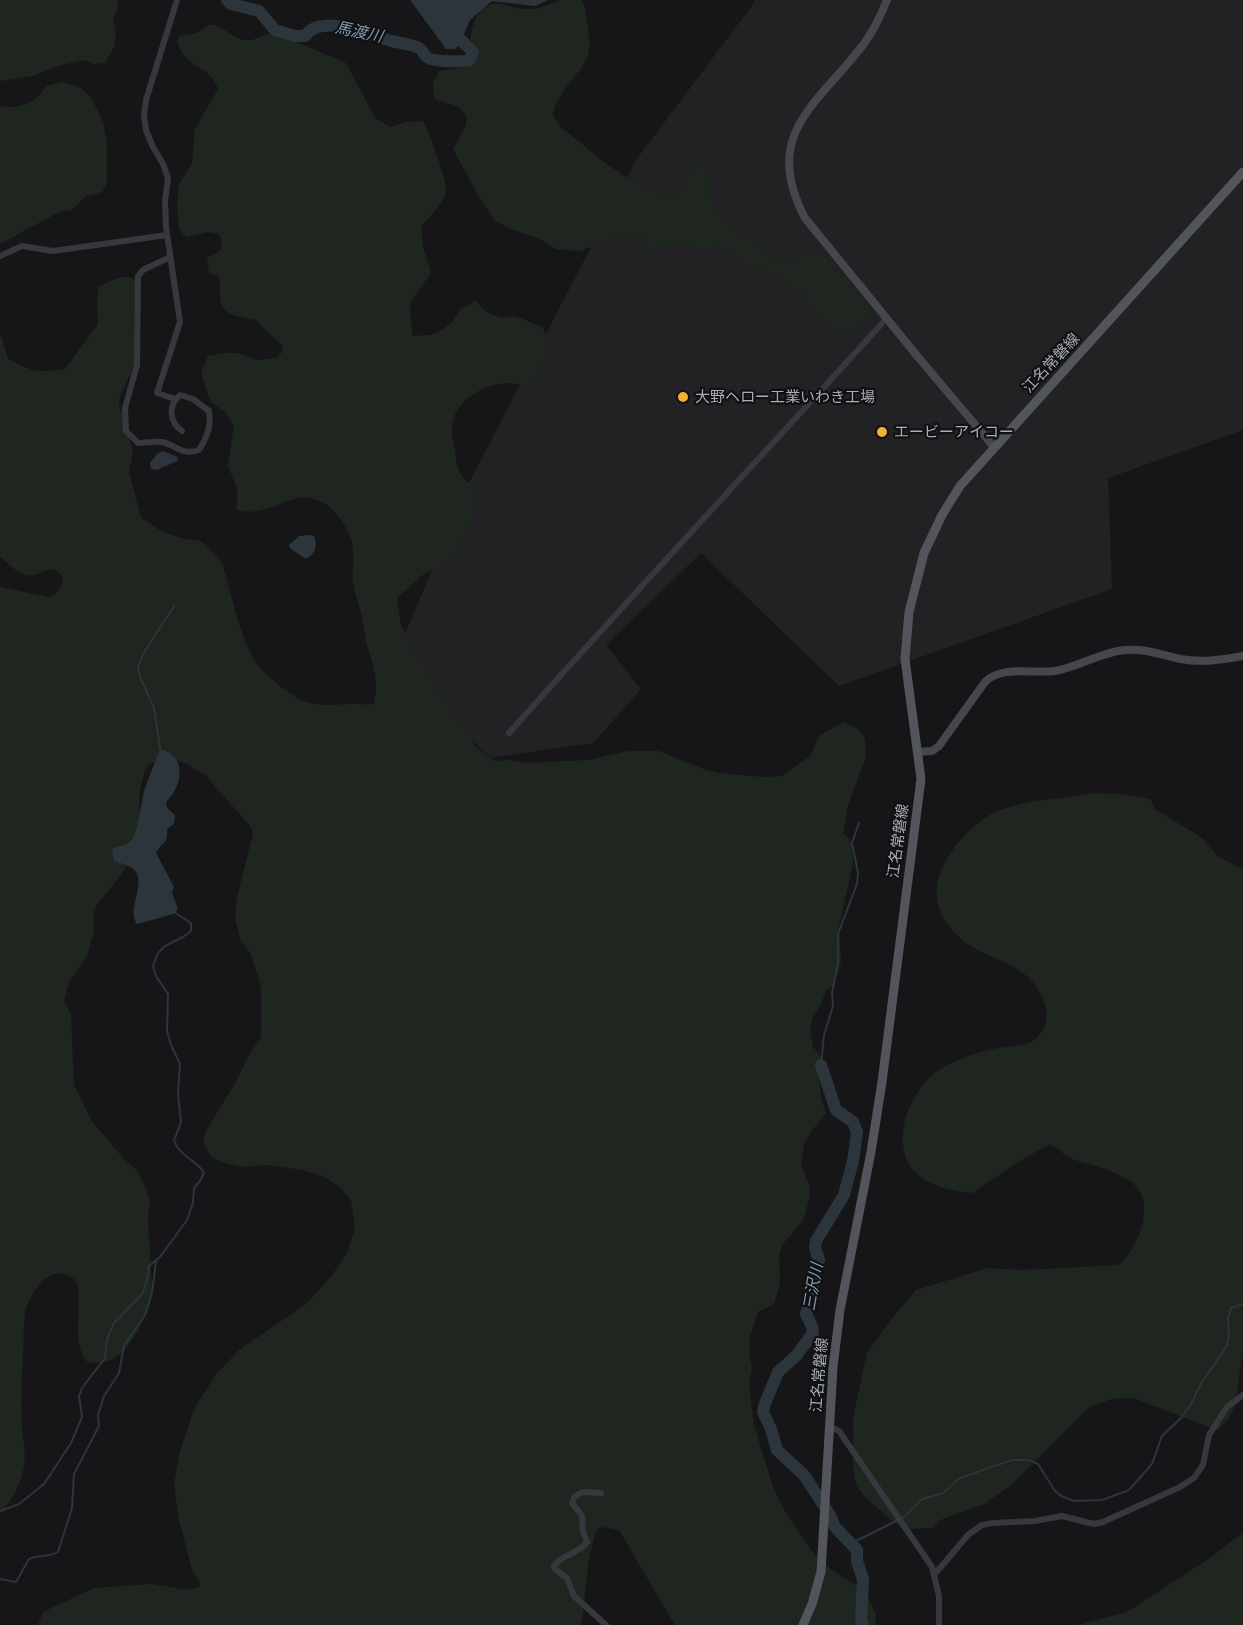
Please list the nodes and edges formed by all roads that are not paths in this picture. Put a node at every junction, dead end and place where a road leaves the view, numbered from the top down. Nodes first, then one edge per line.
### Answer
1 (177, 0) edge
2 (887, 0) edge
3 (1243, 172) edge
4 (167, 235) junction
5 (0, 256) edge
6 (170, 257) junction
7 (886, 319) junction
8 (175, 399) junction
9 (182, 430) dead end
10 (994, 447) junction
11 (1243, 656) edge
12 (509, 733) dead end
13 (919, 752) junction
14 (1243, 1395) edge
15 (830, 1427) junction
16 (601, 1493) dead end
17 (934, 1575) junction
18 (606, 1625) edge
19 (803, 1625) edge
20 (939, 1625) edge

1 - 4 street
2 - 7 street
3 - 10 main road, 江名常磐線
4 - 5 street
4 - 6 street
6 - 8 street
6 - 8 street
7 - 10 street
7 - 12 street
8 - 9 street
10 - 13 main road, 江名常磐線
11 - 13 street
13 - 15 main road, 江名常磐線
14 - 17 street
15 - 17 street
15 - 19 main road, 江名常磐線
16 - 18 street
17 - 20 street

